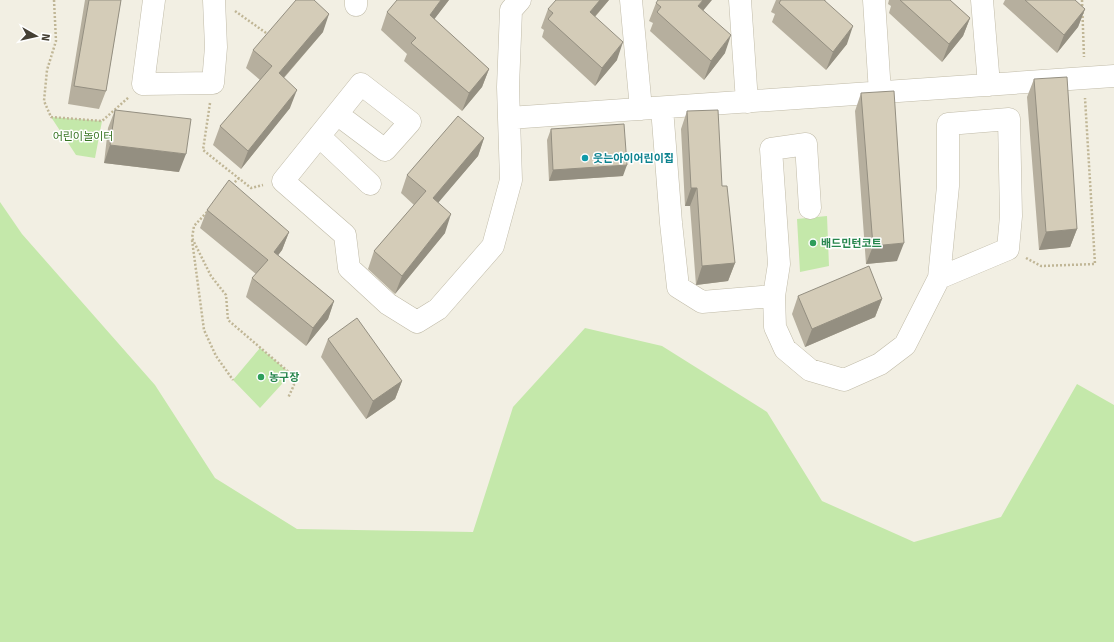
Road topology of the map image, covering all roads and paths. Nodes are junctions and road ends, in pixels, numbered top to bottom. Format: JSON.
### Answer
{"nodes":[{"id":1,"x":54,"y":0,"type":"edge"},
{"id":2,"x":154,"y":0,"type":"edge"},
{"id":3,"x":520,"y":0,"type":"edge"},
{"id":4,"x":631,"y":0,"type":"edge"},
{"id":5,"x":740,"y":0,"type":"edge"},
{"id":6,"x":874,"y":0,"type":"edge"},
{"id":7,"x":982,"y":0,"type":"edge"},
{"id":8,"x":1082,"y":0,"type":"edge"},
{"id":9,"x":223,"y":4,"type":"edge"},
{"id":10,"x":269,"y":35,"type":"edge"},
{"id":11,"x":1114,"y":76,"type":"edge"},
{"id":12,"x":1084,"y":79,"type":"junction"},
{"id":13,"x":213,"y":83,"type":"junction"},
{"id":14,"x":143,"y":84,"type":"junction"},
{"id":15,"x":989,"y":85,"type":"junction"},
{"id":16,"x":880,"y":93,"type":"junction"},
{"id":17,"x":747,"y":102,"type":"junction"},
{"id":18,"x":662,"y":108,"type":"junction"},
{"id":19,"x":641,"y":109,"type":"junction"},
{"id":20,"x":337,"y":114,"type":"dead end"},
{"id":21,"x":509,"y":118,"type":"junction"},
{"id":22,"x":319,"y":136,"type":"junction"},
{"id":23,"x":239,"y":178,"type":"junction"},
{"id":24,"x":283,"y":181,"type":"junction"},
{"id":25,"x":370,"y":184,"type":"dead end"},
{"id":26,"x":229,"y":189,"type":"edge"},
{"id":27,"x":810,"y":208,"type":"dead end"},
{"id":28,"x":209,"y":210,"type":"edge"},
{"id":29,"x":192,"y":238,"type":"junction"},
{"id":30,"x":1008,"y":249,"type":"junction"},
{"id":31,"x":939,"y":278,"type":"junction"},
{"id":32,"x":774,"y":296,"type":"junction"},
{"id":33,"x":232,"y":380,"type":"dead end"},
{"id":34,"x":288,"y":398,"type":"dead end"}],
"edges":[{"from":1,"to":14,"type":"path"},
{"from":2,"to":14,"type":"lane"},
{"from":3,"to":21,"type":"lane"},
{"from":4,"to":19,"type":"lane"},
{"from":5,"to":17,"type":"lane"},
{"from":6,"to":16,"type":"lane"},
{"from":7,"to":15,"type":"lane"},
{"from":8,"to":12,"type":"path"},
{"from":9,"to":10,"type":"path"},
{"from":9,"to":13,"type":"lane"},
{"from":11,"to":12,"type":"lane"},
{"from":12,"to":15,"type":"lane"},
{"from":12,"to":30,"type":"path"},
{"from":13,"to":14,"type":"lane"},
{"from":13,"to":23,"type":"path"},
{"from":15,"to":16,"type":"lane"},
{"from":16,"to":17,"type":"lane"},
{"from":17,"to":18,"type":"lane"},
{"from":18,"to":19,"type":"lane"},
{"from":18,"to":32,"type":"lane"},
{"from":19,"to":21,"type":"lane"},
{"from":20,"to":22,"type":"lane"},
{"from":21,"to":24,"type":"lane"},
{"from":22,"to":24,"type":"lane"},
{"from":22,"to":25,"type":"lane"},
{"from":23,"to":24,"type":"path"},
{"from":23,"to":26,"type":"path"},
{"from":27,"to":32,"type":"lane"},
{"from":28,"to":29,"type":"path"},
{"from":29,"to":33,"type":"path"},
{"from":29,"to":34,"type":"path"},
{"from":30,"to":31,"type":"lane"},
{"from":30,"to":31,"type":"lane"},
{"from":31,"to":32,"type":"lane"}]}
